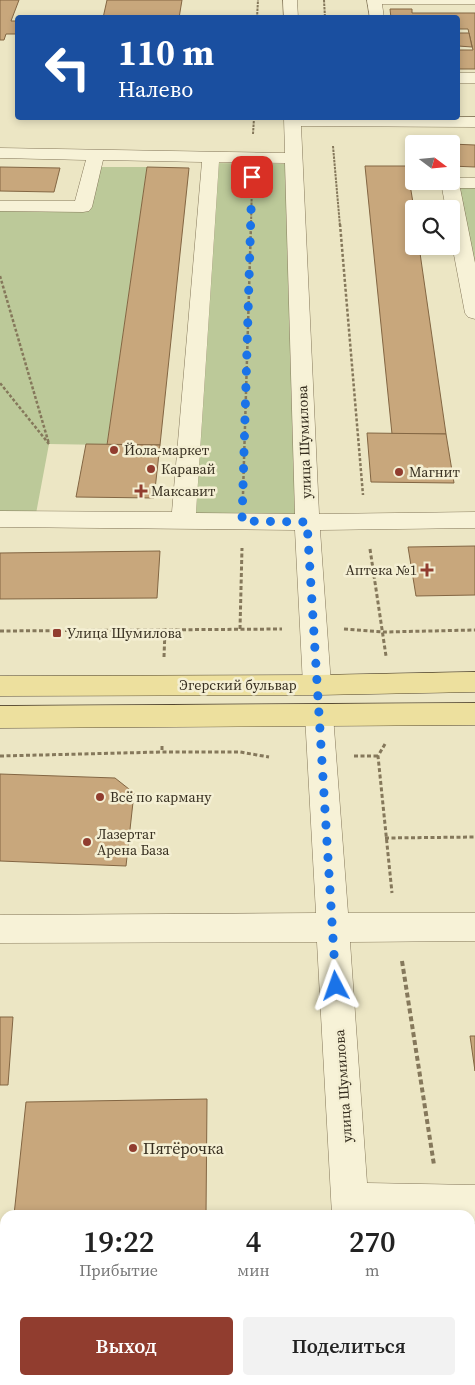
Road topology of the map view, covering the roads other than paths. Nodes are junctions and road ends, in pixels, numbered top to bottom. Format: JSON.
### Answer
{"nodes":[{"id":1,"x":290,"y":0,"type":"edge"},
{"id":2,"x":475,"y":0,"type":"edge"},
{"id":3,"x":290,"y":15,"type":"edge"},
{"id":4,"x":376,"y":15,"type":"edge"},
{"id":5,"x":460,"y":78,"type":"edge"},
{"id":6,"x":475,"y":78,"type":"edge"},
{"id":7,"x":292,"y":120,"type":"edge"},
{"id":8,"x":312,"y":120,"type":"edge"},
{"id":9,"x":475,"y":122,"type":"edge"},
{"id":10,"x":0,"y":153,"type":"edge"},
{"id":11,"x":96,"y":155,"type":"junction"},
{"id":12,"x":211,"y":157,"type":"junction"},
{"id":13,"x":292,"y":158,"type":"junction"},
{"id":14,"x":475,"y":183,"type":"edge"},
{"id":15,"x":0,"y":206,"type":"edge"},
{"id":16,"x":475,"y":313,"type":"edge"},
{"id":17,"x":0,"y":519,"type":"edge"},
{"id":18,"x":183,"y":520,"type":"junction"},
{"id":19,"x":475,"y":520,"type":"edge"},
{"id":20,"x":307,"y":522,"type":"junction"},
{"id":21,"x":475,"y":682,"type":"edge"},
{"id":22,"x":0,"y":686,"type":"edge"},
{"id":23,"x":318,"y":700,"type":"junction"},
{"id":24,"x":475,"y":714,"type":"edge"},
{"id":25,"x":0,"y":717,"type":"edge"},
{"id":26,"x":332,"y":927,"type":"junction"},
{"id":27,"x":475,"y":927,"type":"edge"},
{"id":28,"x":0,"y":929,"type":"edge"},
{"id":29,"x":458,"y":1203,"type":"edge"},
{"id":30,"x":350,"y":1208,"type":"edge"}],
"edges":[{"from":1,"to":3,"type":"street"},
{"from":2,"to":4,"type":"street"},
{"from":5,"to":6,"type":"street"},
{"from":7,"to":13,"type":"street","name":"улица Шумилова"},
{"from":8,"to":9,"type":"street"},
{"from":10,"to":11,"type":"street"},
{"from":11,"to":12,"type":"street"},
{"from":11,"to":15,"type":"street"},
{"from":12,"to":13,"type":"street"},
{"from":12,"to":18,"type":"street"},
{"from":13,"to":20,"type":"street","name":"улица Шумилова"},
{"from":14,"to":16,"type":"street"},
{"from":17,"to":18,"type":"street"},
{"from":18,"to":20,"type":"street"},
{"from":19,"to":20,"type":"street"},
{"from":20,"to":23,"type":"street","name":"улица Шумилова"},
{"from":21,"to":23,"type":"main road","name":"Эгерский бульвар"},
{"from":22,"to":23,"type":"main road","name":"Эгерский бульвар"},
{"from":23,"to":24,"type":"main road","name":"Эгерский бульвар"},
{"from":23,"to":25,"type":"main road","name":"Эгерский бульвар"},
{"from":23,"to":26,"type":"street","name":"улица Шумилова"},
{"from":26,"to":27,"type":"street"},
{"from":26,"to":28,"type":"street"},
{"from":26,"to":30,"type":"street","name":"улица Шумилова"},
{"from":29,"to":30,"type":"street"}]}
